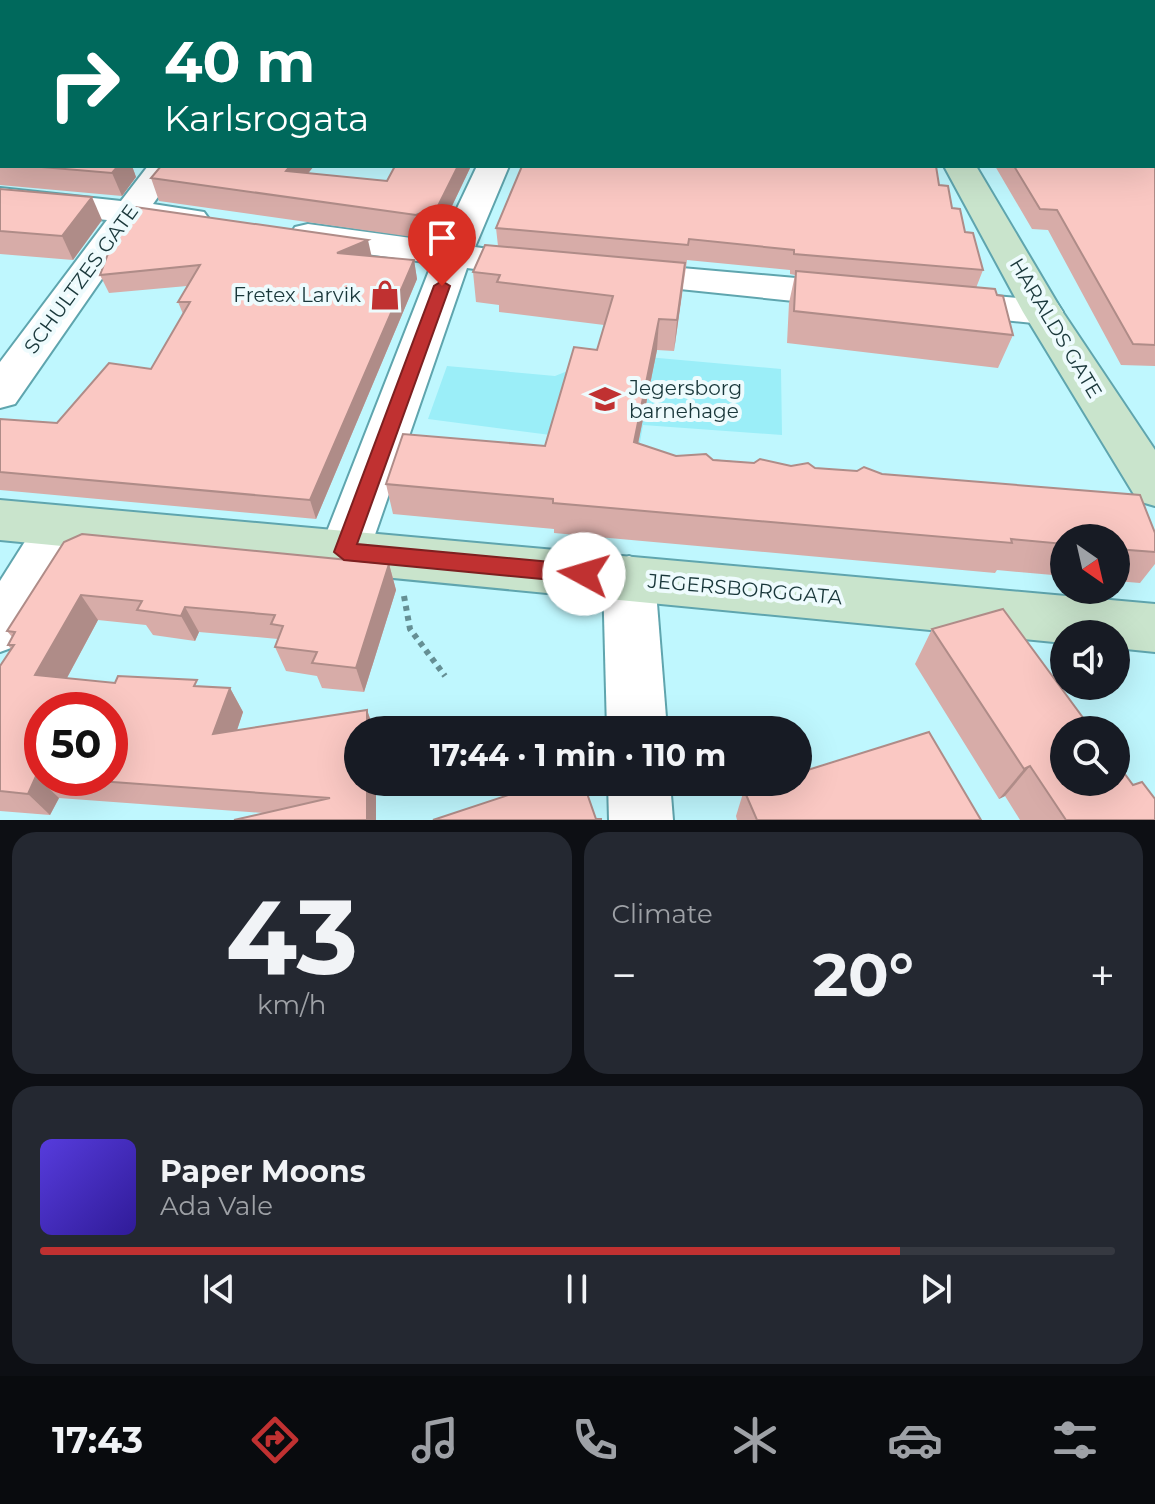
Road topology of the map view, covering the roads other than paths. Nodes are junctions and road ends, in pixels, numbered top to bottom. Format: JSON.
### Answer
{"nodes":[{"id":1,"x":162,"y":168,"type":"edge"},
{"id":2,"x":492,"y":168,"type":"edge"},
{"id":3,"x":961,"y":168,"type":"edge"},
{"id":4,"x":0,"y":198,"type":"edge"},
{"id":5,"x":130,"y":210,"type":"junction"},
{"id":6,"x":221,"y":223,"type":"edge"},
{"id":7,"x":281,"y":231,"type":"edge"},
{"id":8,"x":453,"y":256,"type":"junction"},
{"id":9,"x":1043,"y":312,"type":"junction"},
{"id":10,"x":0,"y":393,"type":"edge"},
{"id":11,"x":1155,"y":488,"type":"edge"},
{"id":12,"x":0,"y":520,"type":"edge"},
{"id":13,"x":61,"y":527,"type":"junction"},
{"id":14,"x":344,"y":552,"type":"junction"},
{"id":15,"x":629,"y":578,"type":"junction"},
{"id":16,"x":0,"y":628,"type":"edge"},
{"id":17,"x":1155,"y":628,"type":"edge"},
{"id":18,"x":636,"y":716,"type":"edge"},
{"id":19,"x":640,"y":796,"type":"edge"},
{"id":20,"x":641,"y":820,"type":"edge"}],
"edges":[{"from":1,"to":5,"type":"street","name":"SCHULTZES GATE"},
{"from":2,"to":8,"type":"street"},
{"from":3,"to":9,"type":"main road","name":"HARALDS GATE"},
{"from":4,"to":5,"type":"street"},
{"from":5,"to":6,"type":"street"},
{"from":5,"to":10,"type":"street","name":"SCHULTZES GATE"},
{"from":7,"to":8,"type":"street"},
{"from":8,"to":9,"type":"street"},
{"from":8,"to":14,"type":"street"},
{"from":9,"to":11,"type":"main road","name":"HARALDS GATE"},
{"from":12,"to":13,"type":"main road","name":"JEGERSBORGGATA"},
{"from":13,"to":14,"type":"main road","name":"JEGERSBORGGATA"},
{"from":13,"to":16,"type":"street"},
{"from":14,"to":15,"type":"main road","name":"JEGERSBORGGATA"},
{"from":15,"to":17,"type":"main road","name":"JEGERSBORGGATA"},
{"from":15,"to":18,"type":"street"},
{"from":19,"to":20,"type":"street"}]}
